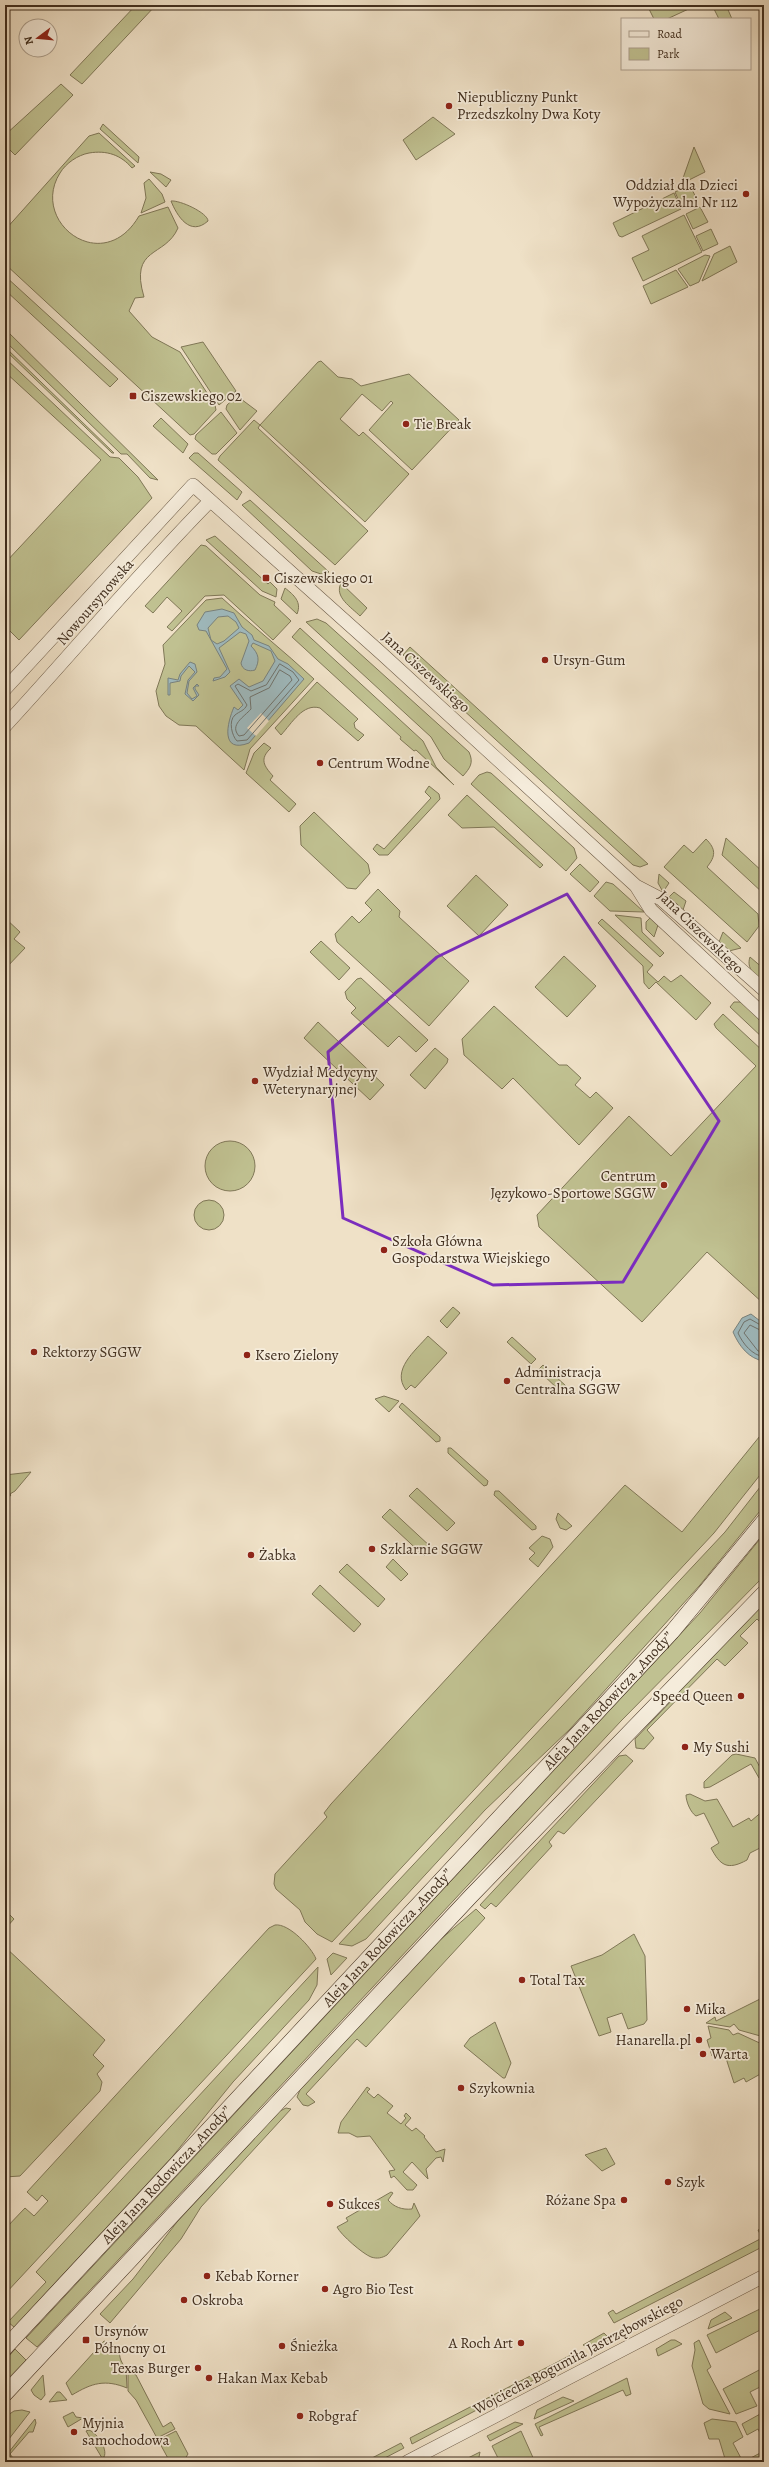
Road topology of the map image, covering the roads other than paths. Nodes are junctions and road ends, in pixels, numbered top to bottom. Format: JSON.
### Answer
{"nodes":[{"id":1,"x":193,"y":485,"type":"joint"},
{"id":2,"x":210,"y":501,"type":"junction"},
{"id":3,"x":5,"y":689,"type":"edge"},
{"id":4,"x":5,"y":726,"type":"edge"},
{"id":5,"x":636,"y":886,"type":"junction"},
{"id":6,"x":764,"y":990,"type":"edge"},
{"id":7,"x":764,"y":1015,"type":"edge"},
{"id":8,"x":764,"y":1521,"type":"edge"},
{"id":9,"x":764,"y":1593,"type":"edge"},
{"id":10,"x":764,"y":2276,"type":"edge"},
{"id":11,"x":5,"y":2348,"type":"edge"},
{"id":12,"x":5,"y":2394,"type":"edge"},
{"id":13,"x":407,"y":2462,"type":"edge"}],
"edges":[{"from":1,"to":2,"type":"street","name":"Jana Ciszewskiego"},
{"from":1,"to":3,"type":"street","name":"Nowoursynowska"},
{"from":2,"to":4,"type":"street","name":"Nowoursynowska"},
{"from":2,"to":5,"type":"street","name":"Jana Ciszewskiego"},
{"from":5,"to":6,"type":"street","name":"Jana Ciszewskiego"},
{"from":5,"to":7,"type":"street","name":"Jana Ciszewskiego"},
{"from":8,"to":11,"type":"main road","name":"Aleja Jana Rodowicza „Anody”"},
{"from":9,"to":12,"type":"main road","name":"Aleja Jana Rodowicza „Anody”"},
{"from":10,"to":13,"type":"street","name":"Wojciecha Bogumiła Jastrzębowskiego"}]}
